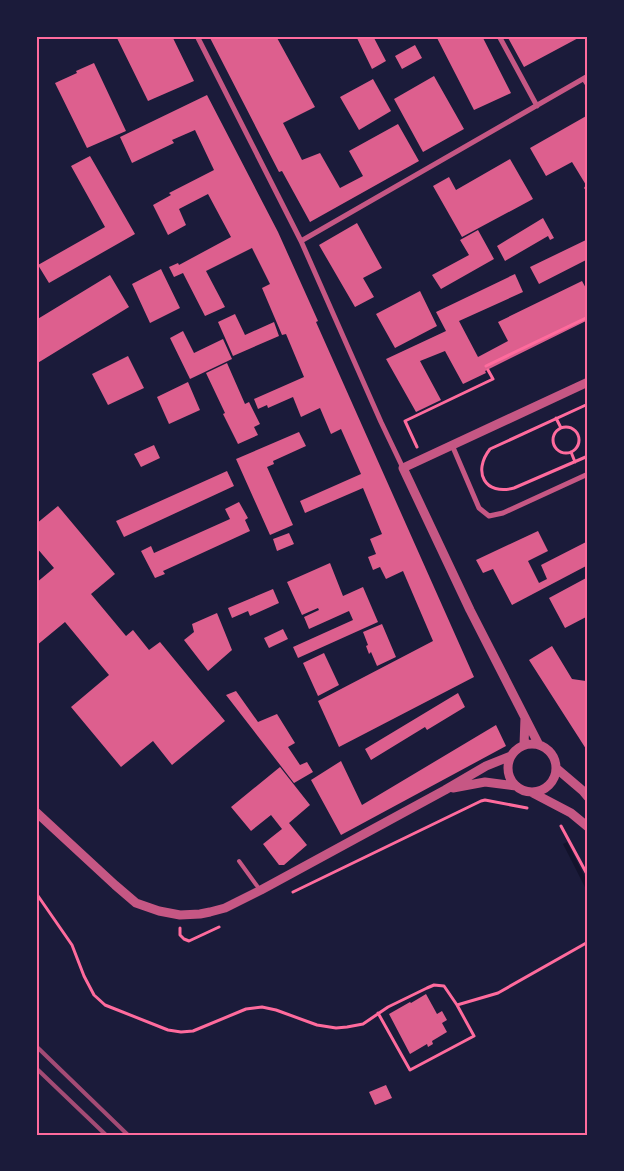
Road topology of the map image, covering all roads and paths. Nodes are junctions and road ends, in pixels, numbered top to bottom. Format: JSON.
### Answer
{"nodes":[{"id":1,"x":197,"y":36,"type":"edge"},
{"id":2,"x":499,"y":36,"type":"edge"},
{"id":3,"x":586,"y":77,"type":"edge"},
{"id":4,"x":588,"y":85,"type":"edge"},
{"id":5,"x":537,"y":106,"type":"junction"},
{"id":6,"x":301,"y":241,"type":"junction"},
{"id":7,"x":588,"y":317,"type":"edge"},
{"id":8,"x":588,"y":382,"type":"edge"},
{"id":9,"x":588,"y":404,"type":"edge"},
{"id":10,"x":556,"y":418,"type":"junction"},
{"id":11,"x":561,"y":428,"type":"junction"},
{"id":12,"x":452,"y":445,"type":"junction"},
{"id":13,"x":571,"y":452,"type":"junction"},
{"id":14,"x":588,"y":456,"type":"edge"},
{"id":15,"x":422,"y":458,"type":"junction"},
{"id":16,"x":575,"y":462,"type":"junction"},
{"id":17,"x":403,"y":468,"type":"junction"},
{"id":18,"x":588,"y":474,"type":"edge"},
{"id":19,"x":525,"y":716,"type":"junction"},
{"id":20,"x":524,"y":745,"type":"junction"},
{"id":21,"x":539,"y":745,"type":"junction"},
{"id":22,"x":511,"y":756,"type":"junction"},
{"id":23,"x":556,"y":768,"type":"junction"},
{"id":24,"x":516,"y":786,"type":"junction"},
{"id":25,"x":445,"y":790,"type":"junction"},
{"id":26,"x":531,"y":792,"type":"junction"},
{"id":27,"x":588,"y":797,"type":"edge"},
{"id":28,"x":481,"y":801,"type":"dead end"},
{"id":29,"x":533,"y":810,"type":"dead end"},
{"id":30,"x":36,"y":812,"type":"edge"},
{"id":31,"x":563,"y":827,"type":"dead end"},
{"id":32,"x":588,"y":827,"type":"edge"},
{"id":33,"x":240,"y":862,"type":"dead end"},
{"id":34,"x":588,"y":876,"type":"edge"},
{"id":35,"x":261,"y":890,"type":"junction"},
{"id":36,"x":36,"y":893,"type":"edge"},
{"id":37,"x":588,"y":942,"type":"edge"},
{"id":38,"x":457,"y":1005,"type":"junction"},
{"id":39,"x":378,"y":1013,"type":"junction"}],
"edges":[{"from":1,"to":6,"type":"street"},
{"from":2,"to":5,"type":"street"},
{"from":3,"to":4,"type":"street"},
{"from":3,"to":5,"type":"street"},
{"from":5,"to":6,"type":"street"},
{"from":6,"to":17,"type":"street"},
{"from":7,"to":15,"type":"path"},
{"from":8,"to":12,"type":"street"},
{"from":9,"to":10,"type":"path"},
{"from":10,"to":11,"type":"path"},
{"from":10,"to":16,"type":"path"},
{"from":11,"to":13,"type":"path"},
{"from":11,"to":13,"type":"path"},
{"from":12,"to":15,"type":"street"},
{"from":12,"to":18,"type":"street"},
{"from":13,"to":16,"type":"path"},
{"from":14,"to":16,"type":"path"},
{"from":15,"to":17,"type":"street"},
{"from":17,"to":19,"type":"street"},
{"from":19,"to":20,"type":"street"},
{"from":19,"to":21,"type":"street"},
{"from":20,"to":21,"type":"street"},
{"from":20,"to":22,"type":"street"},
{"from":21,"to":23,"type":"street"},
{"from":22,"to":24,"type":"street"},
{"from":22,"to":25,"type":"street"},
{"from":23,"to":26,"type":"street"},
{"from":23,"to":27,"type":"street"},
{"from":24,"to":25,"type":"street"},
{"from":24,"to":26,"type":"street"},
{"from":25,"to":35,"type":"street"},
{"from":26,"to":32,"type":"street"},
{"from":28,"to":29,"type":"path"},
{"from":30,"to":35,"type":"street"},
{"from":31,"to":34,"type":"path"},
{"from":33,"to":35,"type":"lane"},
{"from":36,"to":39,"type":"path"},
{"from":37,"to":38,"type":"path"},
{"from":38,"to":39,"type":"path"},
{"from":38,"to":39,"type":"path"}]}
